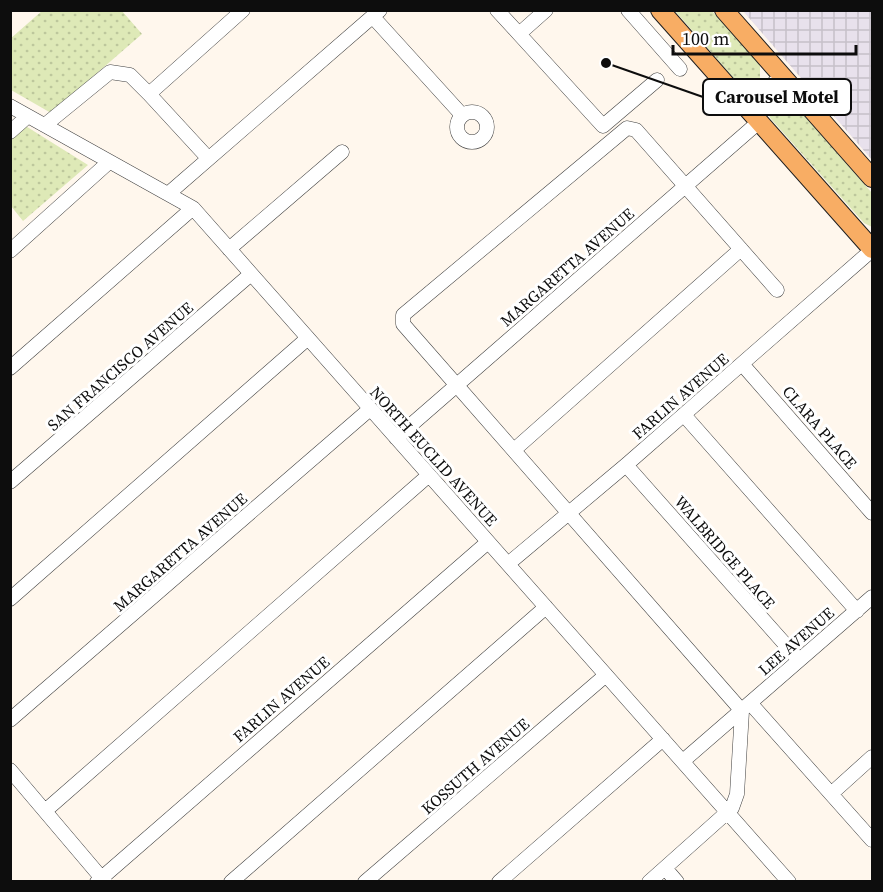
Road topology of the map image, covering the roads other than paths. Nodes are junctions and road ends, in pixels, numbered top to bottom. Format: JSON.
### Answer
{"nodes":[{"id":1,"x":243,"y":10,"type":"edge"},
{"id":2,"x":497,"y":10,"type":"edge"},
{"id":3,"x":546,"y":10,"type":"edge"},
{"id":4,"x":628,"y":10,"type":"edge"},
{"id":5,"x":660,"y":10,"type":"edge"},
{"id":6,"x":724,"y":10,"type":"edge"},
{"id":7,"x":377,"y":14,"type":"edge"},
{"id":8,"x":674,"y":26,"type":"junction"},
{"id":9,"x":519,"y":34,"type":"junction"},
{"id":10,"x":656,"y":42,"type":"junction"},
{"id":11,"x":680,"y":69,"type":"dead end"},
{"id":12,"x":782,"y":76,"type":"junction"},
{"id":13,"x":657,"y":80,"type":"dead end"},
{"id":14,"x":149,"y":94,"type":"junction"},
{"id":15,"x":10,"y":106,"type":"edge"},
{"id":16,"x":746,"y":107,"type":"junction"},
{"id":17,"x":462,"y":115,"type":"dead end"},
{"id":18,"x":28,"y":116,"type":"junction"},
{"id":19,"x":760,"y":121,"type":"junction"},
{"id":20,"x":45,"y":125,"type":"junction"},
{"id":21,"x":10,"y":132,"type":"edge"},
{"id":22,"x":342,"y":152,"type":"dead end"},
{"id":23,"x":208,"y":158,"type":"junction"},
{"id":24,"x":109,"y":162,"type":"junction"},
{"id":25,"x":873,"y":178,"type":"edge"},
{"id":26,"x":686,"y":185,"type":"junction"},
{"id":27,"x":168,"y":194,"type":"junction"},
{"id":28,"x":193,"y":208,"type":"junction"},
{"id":29,"x":228,"y":249,"type":"junction"},
{"id":30,"x":741,"y":249,"type":"junction"},
{"id":31,"x":873,"y":249,"type":"edge"},
{"id":32,"x":10,"y":251,"type":"edge"},
{"id":33,"x":251,"y":274,"type":"junction"},
{"id":34,"x":777,"y":290,"type":"dead end"},
{"id":35,"x":308,"y":339,"type":"junction"},
{"id":36,"x":742,"y":364,"type":"junction"},
{"id":37,"x":10,"y":368,"type":"edge"},
{"id":38,"x":456,"y":386,"type":"junction"},
{"id":39,"x":370,"y":409,"type":"junction"},
{"id":40,"x":684,"y":415,"type":"junction"},
{"id":41,"x":396,"y":438,"type":"junction"},
{"id":42,"x":514,"y":450,"type":"junction"},
{"id":43,"x":627,"y":465,"type":"junction"},
{"id":44,"x":429,"y":475,"type":"junction"},
{"id":45,"x":10,"y":482,"type":"edge"},
{"id":46,"x":873,"y":513,"type":"edge"},
{"id":47,"x":569,"y":514,"type":"junction"},
{"id":48,"x":488,"y":542,"type":"junction"},
{"id":49,"x":508,"y":564,"type":"junction"},
{"id":50,"x":873,"y":597,"type":"edge"},
{"id":51,"x":10,"y":599,"type":"edge"},
{"id":52,"x":546,"y":607,"type":"junction"},
{"id":53,"x":856,"y":611,"type":"junction"},
{"id":54,"x":799,"y":660,"type":"junction"},
{"id":55,"x":606,"y":675,"type":"junction"},
{"id":56,"x":747,"y":707,"type":"junction"},
{"id":57,"x":10,"y":720,"type":"edge"},
{"id":58,"x":663,"y":739,"type":"junction"},
{"id":59,"x":873,"y":757,"type":"edge"},
{"id":60,"x":682,"y":761,"type":"junction"},
{"id":61,"x":10,"y":770,"type":"edge"},
{"id":62,"x":831,"y":794,"type":"junction"},
{"id":63,"x":45,"y":811,"type":"junction"},
{"id":64,"x":729,"y":814,"type":"junction"},
{"id":65,"x":873,"y":840,"type":"edge"},
{"id":66,"x":665,"y":868,"type":"junction"},
{"id":67,"x":101,"y":880,"type":"edge"},
{"id":68,"x":231,"y":882,"type":"edge"},
{"id":69,"x":365,"y":882,"type":"edge"},
{"id":70,"x":499,"y":882,"type":"edge"},
{"id":71,"x":649,"y":882,"type":"edge"},
{"id":72,"x":677,"y":882,"type":"edge"},
{"id":73,"x":789,"y":882,"type":"edge"}],
"edges":[{"from":1,"to":14,"type":"street"},
{"from":2,"to":9,"type":"street"},
{"from":3,"to":9,"type":"street"},
{"from":4,"to":10,"type":"street"},
{"from":5,"to":8,"type":"main road"},
{"from":6,"to":12,"type":"main road"},
{"from":7,"to":17,"type":"street"},
{"from":7,"to":23,"type":"street"},
{"from":8,"to":10,"type":"street"},
{"from":8,"to":16,"type":"main road"},
{"from":9,"to":13,"type":"street"},
{"from":10,"to":11,"type":"street"},
{"from":12,"to":16,"type":"street"},
{"from":12,"to":25,"type":"main road"},
{"from":14,"to":20,"type":"street"},
{"from":14,"to":23,"type":"street"},
{"from":15,"to":18,"type":"street","name":"NORTH EUCLID AVENUE"},
{"from":16,"to":19,"type":"main road"},
{"from":18,"to":20,"type":"street","name":"NORTH EUCLID AVENUE"},
{"from":18,"to":21,"type":"street"},
{"from":19,"to":26,"type":"street","name":"MARGARETTA AVENUE"},
{"from":19,"to":31,"type":"main road"},
{"from":20,"to":24,"type":"street","name":"NORTH EUCLID AVENUE"},
{"from":22,"to":29,"type":"street"},
{"from":23,"to":27,"type":"street"},
{"from":24,"to":27,"type":"street","name":"NORTH EUCLID AVENUE"},
{"from":24,"to":32,"type":"street"},
{"from":26,"to":30,"type":"street"},
{"from":26,"to":38,"type":"street","name":"MARGARETTA AVENUE"},
{"from":26,"to":38,"type":"street"},
{"from":27,"to":28,"type":"street","name":"NORTH EUCLID AVENUE"},
{"from":28,"to":29,"type":"street","name":"NORTH EUCLID AVENUE"},
{"from":28,"to":37,"type":"street"},
{"from":29,"to":33,"type":"street","name":"NORTH EUCLID AVENUE"},
{"from":30,"to":34,"type":"street"},
{"from":30,"to":42,"type":"street"},
{"from":31,"to":36,"type":"street","name":"FARLIN AVENUE"},
{"from":33,"to":35,"type":"street","name":"NORTH EUCLID AVENUE"},
{"from":33,"to":45,"type":"street","name":"SAN FRANCISCO AVENUE"},
{"from":35,"to":39,"type":"street","name":"NORTH EUCLID AVENUE"},
{"from":35,"to":51,"type":"street"},
{"from":36,"to":40,"type":"street","name":"FARLIN AVENUE"},
{"from":36,"to":46,"type":"street","name":"CLARA PLACE"},
{"from":38,"to":41,"type":"street","name":"MARGARETTA AVENUE"},
{"from":38,"to":42,"type":"street"},
{"from":39,"to":41,"type":"street","name":"NORTH EUCLID AVENUE"},
{"from":39,"to":57,"type":"street","name":"MARGARETTA AVENUE"},
{"from":40,"to":43,"type":"street","name":"FARLIN AVENUE"},
{"from":40,"to":53,"type":"street"},
{"from":41,"to":44,"type":"street","name":"NORTH EUCLID AVENUE"},
{"from":42,"to":47,"type":"street"},
{"from":43,"to":47,"type":"street","name":"FARLIN AVENUE"},
{"from":43,"to":54,"type":"street","name":"WALBRIDGE PLACE"},
{"from":44,"to":48,"type":"street","name":"NORTH EUCLID AVENUE"},
{"from":44,"to":63,"type":"street"},
{"from":47,"to":49,"type":"street","name":"FARLIN AVENUE"},
{"from":47,"to":56,"type":"street"},
{"from":48,"to":49,"type":"street","name":"NORTH EUCLID AVENUE"},
{"from":48,"to":67,"type":"street","name":"FARLIN AVENUE"},
{"from":49,"to":52,"type":"street","name":"NORTH EUCLID AVENUE"},
{"from":50,"to":53,"type":"street","name":"LEE AVENUE"},
{"from":52,"to":55,"type":"street","name":"NORTH EUCLID AVENUE"},
{"from":52,"to":68,"type":"street"},
{"from":53,"to":54,"type":"street","name":"LEE AVENUE"},
{"from":54,"to":56,"type":"street","name":"LEE AVENUE"},
{"from":55,"to":58,"type":"street","name":"NORTH EUCLID AVENUE"},
{"from":55,"to":69,"type":"street","name":"KOSSUTH AVENUE"},
{"from":56,"to":60,"type":"street","name":"LEE AVENUE"},
{"from":56,"to":62,"type":"street"},
{"from":56,"to":64,"type":"street"},
{"from":58,"to":60,"type":"street","name":"NORTH EUCLID AVENUE"},
{"from":58,"to":70,"type":"street"},
{"from":59,"to":62,"type":"street"},
{"from":60,"to":64,"type":"street","name":"NORTH EUCLID AVENUE"},
{"from":61,"to":63,"type":"street"},
{"from":62,"to":65,"type":"street"},
{"from":63,"to":67,"type":"street"},
{"from":64,"to":66,"type":"street"},
{"from":64,"to":73,"type":"street","name":"NORTH EUCLID AVENUE"},
{"from":66,"to":71,"type":"street"},
{"from":66,"to":72,"type":"street"}]}
